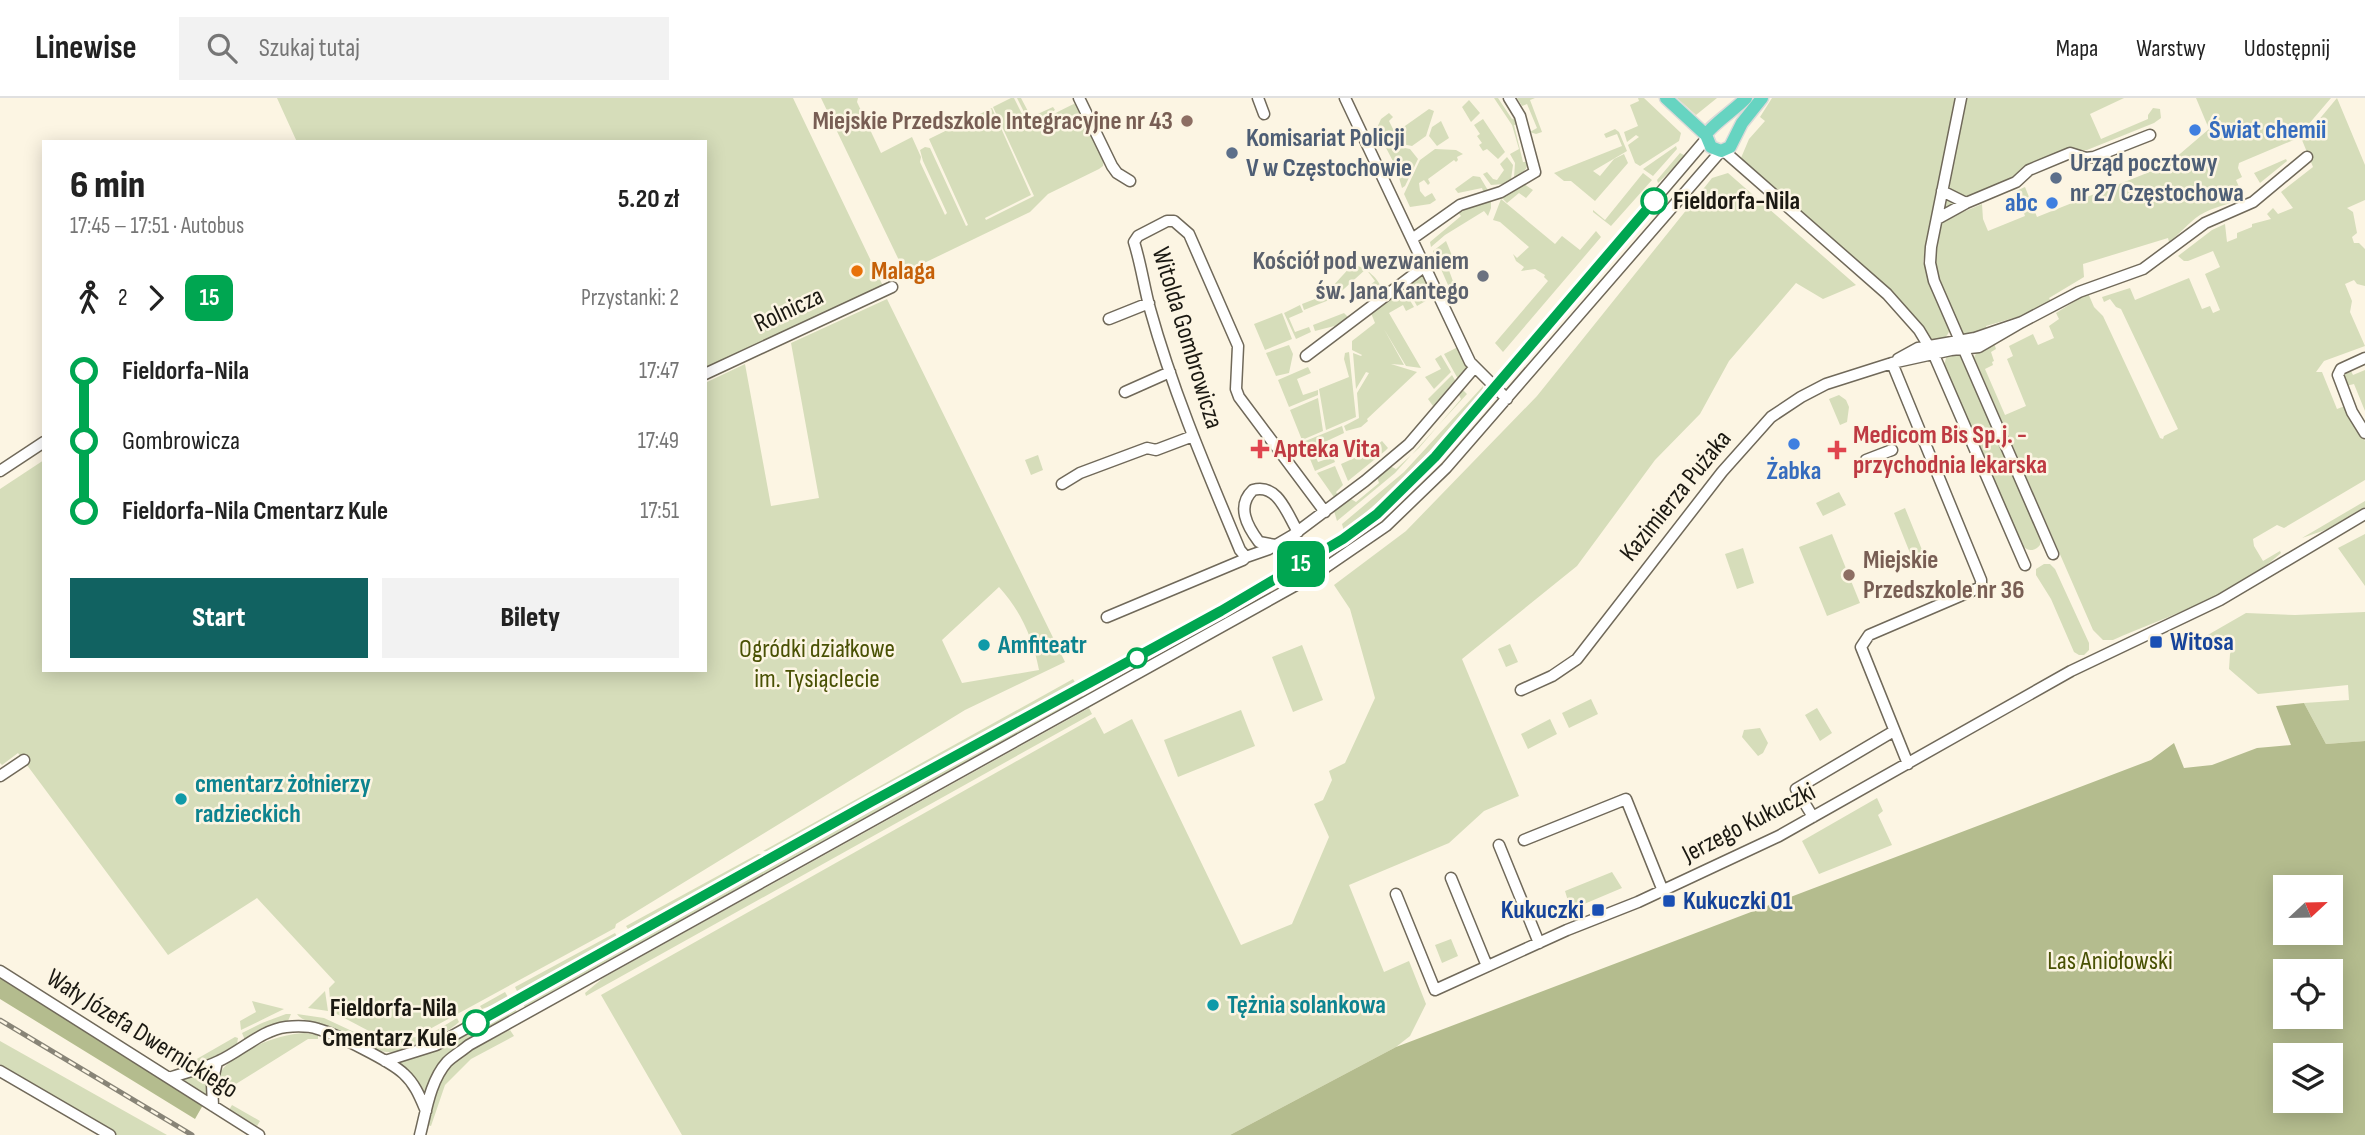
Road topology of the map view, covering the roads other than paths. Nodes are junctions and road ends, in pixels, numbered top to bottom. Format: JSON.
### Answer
{"nodes":[{"id":1,"x":1079,"y":98,"type":"edge"},
{"id":2,"x":1258,"y":98,"type":"edge"},
{"id":3,"x":1345,"y":98,"type":"edge"},
{"id":4,"x":1509,"y":98,"type":"edge"},
{"id":5,"x":1666,"y":98,"type":"edge"},
{"id":6,"x":1746,"y":98,"type":"edge"},
{"id":7,"x":1762,"y":98,"type":"edge"},
{"id":8,"x":1961,"y":98,"type":"edge"},
{"id":9,"x":1264,"y":114,"type":"dead end"},
{"id":10,"x":2150,"y":135,"type":"dead end"},
{"id":11,"x":1707,"y":136,"type":"junction"},
{"id":12,"x":1723,"y":151,"type":"junction"},
{"id":13,"x":2307,"y":157,"type":"dead end"},
{"id":14,"x":1130,"y":181,"type":"dead end"},
{"id":15,"x":1942,"y":191,"type":"junction"},
{"id":16,"x":1966,"y":203,"type":"junction"},
{"id":17,"x":1937,"y":219,"type":"junction"},
{"id":18,"x":1412,"y":239,"type":"junction"},
{"id":19,"x":1425,"y":266,"type":"junction"},
{"id":20,"x":892,"y":287,"type":"dead end"},
{"id":21,"x":1149,"y":303,"type":"junction"},
{"id":22,"x":1109,"y":319,"type":"dead end"},
{"id":23,"x":1962,"y":344,"type":"junction"},
{"id":24,"x":1931,"y":350,"type":"junction"},
{"id":25,"x":1306,"y":356,"type":"dead end"},
{"id":26,"x":2365,"y":358,"type":"edge"},
{"id":27,"x":1892,"y":363,"type":"junction"},
{"id":28,"x":1474,"y":368,"type":"junction"},
{"id":29,"x":1170,"y":372,"type":"junction"},
{"id":30,"x":707,"y":373,"type":"edge"},
{"id":31,"x":1495,"y":388,"type":"junction"},
{"id":32,"x":1125,"y":392,"type":"dead end"},
{"id":33,"x":1507,"y":399,"type":"junction"},
{"id":34,"x":2365,"y":433,"type":"edge"},
{"id":35,"x":1193,"y":436,"type":"junction"},
{"id":36,"x":42,"y":443,"type":"edge"},
{"id":37,"x":1892,"y":450,"type":"dead end"},
{"id":38,"x":1866,"y":460,"type":"dead end"},
{"id":39,"x":0,"y":471,"type":"edge"},
{"id":40,"x":1062,"y":484,"type":"dead end"},
{"id":41,"x":1325,"y":512,"type":"junction"},
{"id":42,"x":2365,"y":514,"type":"edge"},
{"id":43,"x":1296,"y":533,"type":"junction"},
{"id":44,"x":1275,"y":545,"type":"junction"},
{"id":45,"x":2053,"y":554,"type":"dead end"},
{"id":46,"x":1246,"y":557,"type":"junction"},
{"id":47,"x":1308,"y":560,"type":"junction"},
{"id":48,"x":2025,"y":565,"type":"dead end"},
{"id":49,"x":1107,"y":617,"type":"dead end"},
{"id":50,"x":1521,"y":690,"type":"dead end"},
{"id":51,"x":1894,"y":731,"type":"junction"},
{"id":52,"x":24,"y":760,"type":"dead end"},
{"id":53,"x":1908,"y":764,"type":"junction"},
{"id":54,"x":0,"y":776,"type":"edge"},
{"id":55,"x":1813,"y":817,"type":"junction"},
{"id":56,"x":1524,"y":840,"type":"dead end"},
{"id":57,"x":1499,"y":845,"type":"dead end"},
{"id":58,"x":1451,"y":878,"type":"dead end"},
{"id":59,"x":1663,"y":891,"type":"junction"},
{"id":60,"x":1396,"y":894,"type":"dead end"},
{"id":61,"x":1539,"y":943,"type":"junction"},
{"id":62,"x":1486,"y":967,"type":"junction"},
{"id":63,"x":0,"y":971,"type":"edge"},
{"id":64,"x":385,"y":1061,"type":"junction"},
{"id":65,"x":217,"y":1062,"type":"junction"},
{"id":66,"x":0,"y":1071,"type":"edge"},
{"id":67,"x":169,"y":1078,"type":"junction"},
{"id":68,"x":213,"y":1106,"type":"junction"},
{"id":69,"x":426,"y":1111,"type":"junction"},
{"id":70,"x":110,"y":1135,"type":"edge"},
{"id":71,"x":259,"y":1135,"type":"edge"},
{"id":72,"x":420,"y":1135,"type":"edge"}],
"edges":[{"from":1,"to":14,"type":"street"},
{"from":2,"to":9,"type":"street"},
{"from":3,"to":18,"type":"street"},
{"from":4,"to":18,"type":"street"},
{"from":5,"to":11,"type":"main road"},
{"from":6,"to":11,"type":"main road"},
{"from":7,"to":12,"type":"main road"},
{"from":8,"to":15,"type":"street"},
{"from":10,"to":16,"type":"street"},
{"from":11,"to":12,"type":"main road"},
{"from":11,"to":31,"type":"street"},
{"from":12,"to":24,"type":"street"},
{"from":12,"to":33,"type":"street"},
{"from":13,"to":23,"type":"street","name":"Kazimierza Pużaka"},
{"from":15,"to":16,"type":"street"},
{"from":15,"to":17,"type":"street"},
{"from":16,"to":17,"type":"street"},
{"from":17,"to":23,"type":"street"},
{"from":18,"to":19,"type":"street"},
{"from":19,"to":25,"type":"street"},
{"from":19,"to":28,"type":"street"},
{"from":20,"to":30,"type":"street","name":"Rolnicza"},
{"from":21,"to":22,"type":"street"},
{"from":21,"to":29,"type":"street","name":"Witolda Gombrowicza"},
{"from":21,"to":41,"type":"street","name":"Witolda Gombrowicza"},
{"from":23,"to":24,"type":"street","name":"Kazimierza Pużaka"},
{"from":23,"to":45,"type":"street"},
{"from":24,"to":27,"type":"street","name":"Kazimierza Pużaka"},
{"from":24,"to":48,"type":"street"},
{"from":26,"to":34,"type":"street"},
{"from":27,"to":50,"type":"street","name":"Kazimierza Pużaka"},
{"from":27,"to":51,"type":"street"},
{"from":28,"to":31,"type":"street"},
{"from":28,"to":41,"type":"street"},
{"from":29,"to":32,"type":"street"},
{"from":29,"to":35,"type":"street","name":"Witolda Gombrowicza"},
{"from":31,"to":33,"type":"street"},
{"from":31,"to":47,"type":"street"},
{"from":33,"to":69,"type":"street"},
{"from":35,"to":40,"type":"street"},
{"from":35,"to":46,"type":"street","name":"Witolda Gombrowicza"},
{"from":36,"to":39,"type":"street"},
{"from":37,"to":38,"type":"street"},
{"from":41,"to":43,"type":"street"},
{"from":42,"to":53,"type":"street","name":"Jerzego Kukuczki"},
{"from":43,"to":44,"type":"street"},
{"from":43,"to":44,"type":"street"},
{"from":43,"to":47,"type":"street"},
{"from":44,"to":46,"type":"street"},
{"from":46,"to":49,"type":"street"},
{"from":47,"to":64,"type":"street"},
{"from":51,"to":53,"type":"street"},
{"from":51,"to":55,"type":"street"},
{"from":52,"to":54,"type":"street"},
{"from":53,"to":55,"type":"street","name":"Jerzego Kukuczki"},
{"from":55,"to":59,"type":"street","name":"Jerzego Kukuczki"},
{"from":56,"to":59,"type":"street"},
{"from":57,"to":61,"type":"street"},
{"from":58,"to":62,"type":"street"},
{"from":59,"to":61,"type":"street","name":"Jerzego Kukuczki"},
{"from":60,"to":62,"type":"street","name":"Jerzego Kukuczki"},
{"from":61,"to":62,"type":"street","name":"Jerzego Kukuczki"},
{"from":63,"to":67,"type":"street","name":"Wały Józefa Dwernickiego"},
{"from":64,"to":65,"type":"street"},
{"from":64,"to":69,"type":"street"},
{"from":65,"to":67,"type":"street"},
{"from":65,"to":68,"type":"street"},
{"from":66,"to":70,"type":"street"},
{"from":67,"to":68,"type":"street","name":"Wały Józefa Dwernickiego"},
{"from":68,"to":71,"type":"street","name":"Wały Józefa Dwernickiego"},
{"from":69,"to":72,"type":"street"}]}
